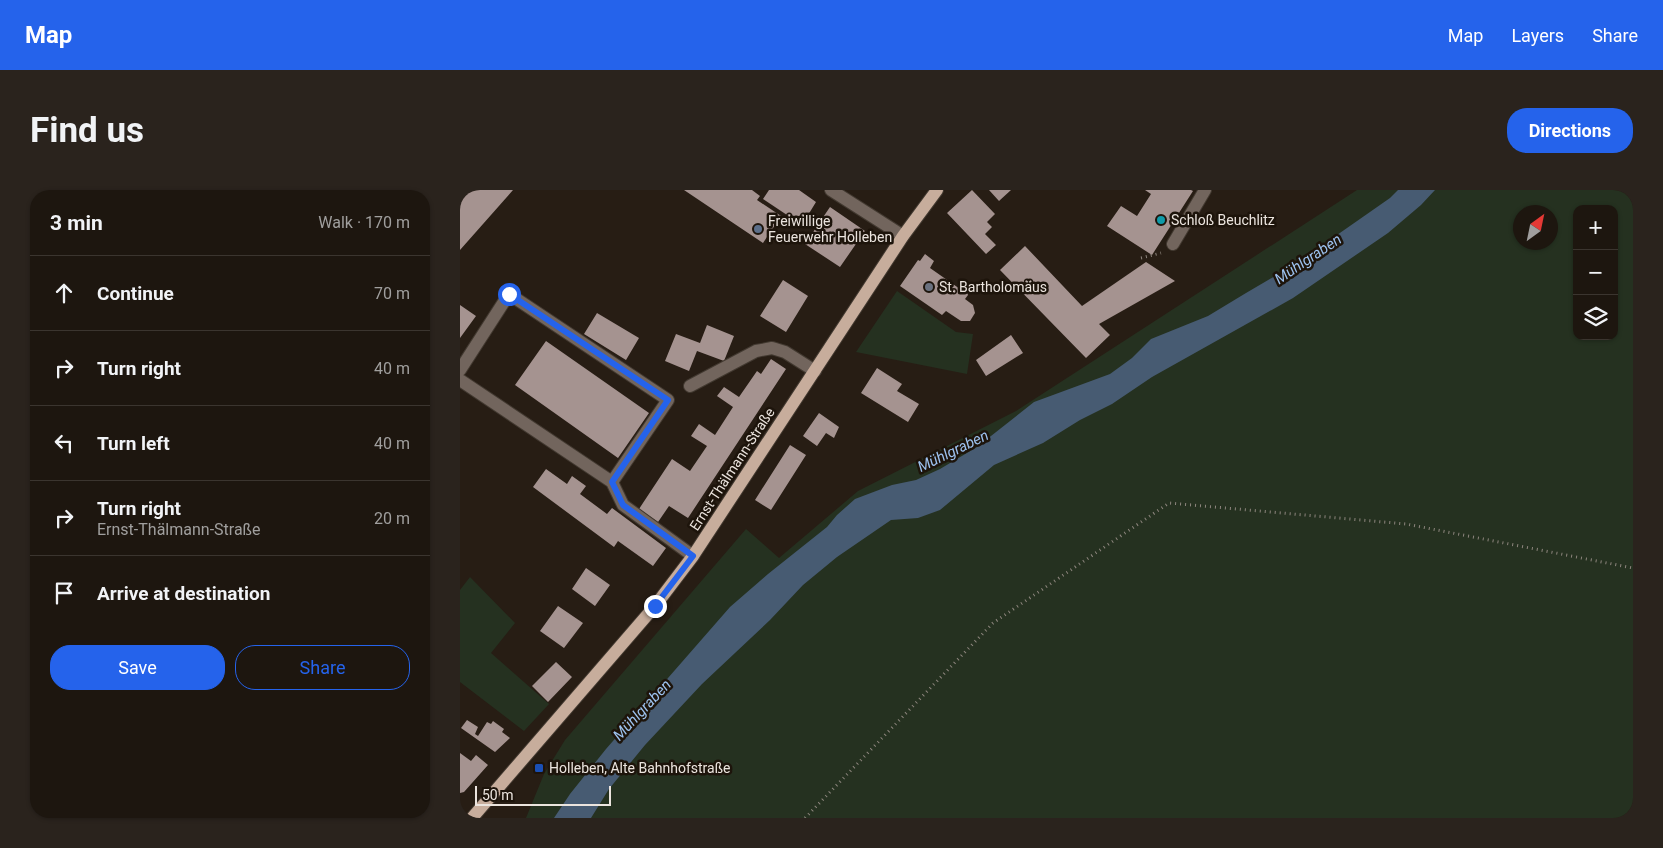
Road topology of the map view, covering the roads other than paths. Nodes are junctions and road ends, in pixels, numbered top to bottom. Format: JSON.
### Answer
{"nodes":[{"id":1,"x":831,"y":190,"type":"edge"},
{"id":2,"x":937,"y":190,"type":"edge"},
{"id":3,"x":1206,"y":190,"type":"edge"},
{"id":4,"x":903,"y":236,"type":"junction"},
{"id":5,"x":1173,"y":244,"type":"road end"},
{"id":6,"x":460,"y":370,"type":"edge"},
{"id":7,"x":814,"y":371,"type":"junction"},
{"id":8,"x":460,"y":380,"type":"edge"},
{"id":9,"x":690,"y":386,"type":"dead end"},
{"id":10,"x":612,"y":482,"type":"junction"},
{"id":11,"x":693,"y":556,"type":"junction"},
{"id":12,"x":472,"y":818,"type":"edge"}],
"edges":[{"from":1,"to":4,"type":"street"},
{"from":2,"to":4,"type":"main road","name":"Ernst-Thälmann-Straße"},
{"from":3,"to":5,"type":"street"},
{"from":4,"to":7,"type":"main road","name":"Ernst-Thälmann-Straße"},
{"from":6,"to":10,"type":"street"},
{"from":7,"to":9,"type":"street"},
{"from":7,"to":11,"type":"main road","name":"Ernst-Thälmann-Straße"},
{"from":8,"to":10,"type":"street"},
{"from":10,"to":11,"type":"street"},
{"from":11,"to":12,"type":"main road","name":"Ernst-Thälmann-Straße"}]}
